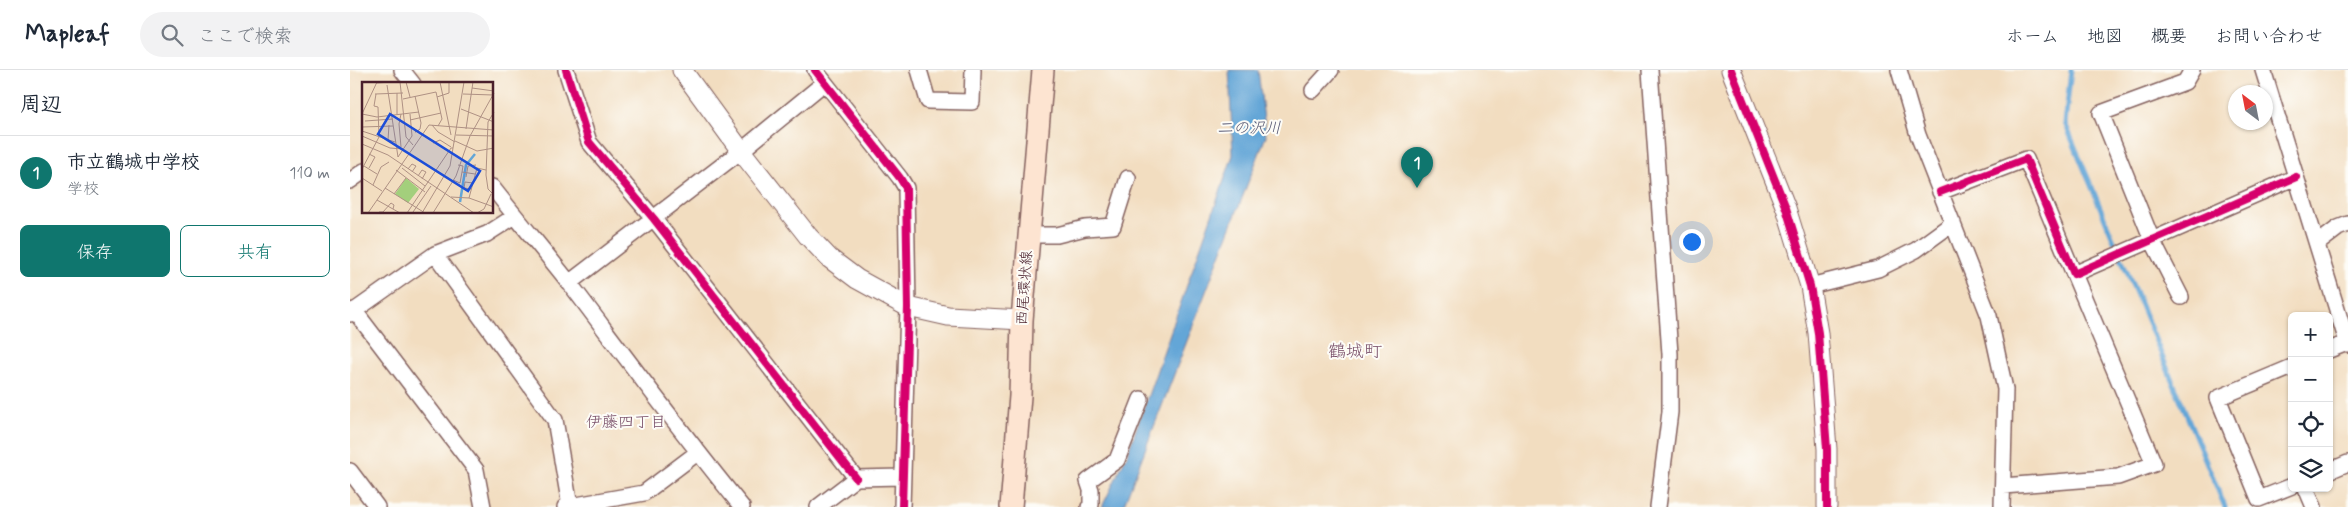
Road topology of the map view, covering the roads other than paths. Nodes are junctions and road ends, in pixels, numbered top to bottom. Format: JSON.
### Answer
{"nodes":[{"id":1,"x":402,"y":70,"type":"edge"},
{"id":2,"x":566,"y":70,"type":"edge"},
{"id":3,"x":682,"y":70,"type":"edge"},
{"id":4,"x":815,"y":70,"type":"edge"},
{"id":5,"x":919,"y":70,"type":"edge"},
{"id":6,"x":973,"y":70,"type":"edge"},
{"id":7,"x":1043,"y":70,"type":"edge"},
{"id":8,"x":1331,"y":70,"type":"edge"},
{"id":9,"x":1650,"y":70,"type":"edge"},
{"id":10,"x":1731,"y":70,"type":"edge"},
{"id":11,"x":1899,"y":70,"type":"edge"},
{"id":12,"x":2192,"y":70,"type":"edge"},
{"id":13,"x":2263,"y":70,"type":"edge"},
{"id":14,"x":411,"y":82,"type":"edge"},
{"id":15,"x":824,"y":83,"type":"junction"},
{"id":16,"x":1313,"y":90,"type":"dead end"},
{"id":17,"x":741,"y":151,"type":"junction"},
{"id":18,"x":362,"y":172,"type":"edge"},
{"id":19,"x":1128,"y":178,"type":"dead end"},
{"id":20,"x":2296,"y":178,"type":"junction"},
{"id":21,"x":350,"y":181,"type":"edge"},
{"id":22,"x":494,"y":190,"type":"edge"},
{"id":23,"x":1940,"y":192,"type":"junction"},
{"id":24,"x":515,"y":216,"type":"junction"},
{"id":25,"x":654,"y":218,"type":"junction"},
{"id":26,"x":1953,"y":223,"type":"junction"},
{"id":27,"x":2348,"y":224,"type":"edge"},
{"id":28,"x":1029,"y":235,"type":"junction"},
{"id":29,"x":2152,"y":240,"type":"junction"},
{"id":30,"x":2317,"y":244,"type":"junction"},
{"id":31,"x":435,"y":254,"type":"junction"},
{"id":32,"x":2074,"y":274,"type":"junction"},
{"id":33,"x":569,"y":283,"type":"junction"},
{"id":34,"x":1810,"y":286,"type":"junction"},
{"id":35,"x":2181,"y":297,"type":"dead end"},
{"id":36,"x":908,"y":307,"type":"junction"},
{"id":37,"x":352,"y":312,"type":"edge"},
{"id":38,"x":1022,"y":320,"type":"junction"},
{"id":39,"x":2348,"y":344,"type":"edge"},
{"id":40,"x":2333,"y":349,"type":"edge"},
{"id":41,"x":2288,"y":369,"type":"edge"},
{"id":42,"x":1141,"y":399,"type":"dead end"},
{"id":43,"x":697,"y":452,"type":"junction"},
{"id":44,"x":2348,"y":463,"type":"edge"},
{"id":45,"x":2333,"y":469,"type":"edge"},
{"id":46,"x":350,"y":471,"type":"edge"},
{"id":47,"x":902,"y":477,"type":"junction"},
{"id":48,"x":856,"y":478,"type":"junction"},
{"id":49,"x":2003,"y":486,"type":"junction"},
{"id":50,"x":2288,"y":488,"type":"edge"},
{"id":51,"x":2308,"y":492,"type":"edge"},
{"id":52,"x":377,"y":507,"type":"edge"},
{"id":53,"x":483,"y":507,"type":"edge"},
{"id":54,"x":568,"y":507,"type":"edge"},
{"id":55,"x":742,"y":507,"type":"edge"},
{"id":56,"x":818,"y":507,"type":"edge"},
{"id":57,"x":902,"y":507,"type":"edge"},
{"id":58,"x":1011,"y":507,"type":"edge"},
{"id":59,"x":1089,"y":507,"type":"edge"},
{"id":60,"x":1658,"y":507,"type":"edge"},
{"id":61,"x":1827,"y":507,"type":"edge"},
{"id":62,"x":2002,"y":507,"type":"edge"},
{"id":63,"x":2314,"y":507,"type":"edge"}],
"edges":[{"from":1,"to":14,"type":"street"},
{"from":2,"to":25,"type":"street"},
{"from":3,"to":17,"type":"street"},
{"from":4,"to":15,"type":"street"},
{"from":5,"to":6,"type":"street"},
{"from":7,"to":28,"type":"main road","name":"西尾環状線"},
{"from":8,"to":16,"type":"street"},
{"from":9,"to":60,"type":"street"},
{"from":10,"to":34,"type":"street"},
{"from":11,"to":23,"type":"street"},
{"from":12,"to":29,"type":"street"},
{"from":13,"to":20,"type":"street"},
{"from":15,"to":17,"type":"street"},
{"from":15,"to":36,"type":"street"},
{"from":17,"to":25,"type":"street"},
{"from":17,"to":36,"type":"street"},
{"from":18,"to":21,"type":"street"},
{"from":19,"to":28,"type":"street"},
{"from":20,"to":29,"type":"street"},
{"from":20,"to":30,"type":"street"},
{"from":22,"to":24,"type":"street"},
{"from":23,"to":26,"type":"street"},
{"from":23,"to":32,"type":"street"},
{"from":24,"to":31,"type":"street"},
{"from":24,"to":33,"type":"street"},
{"from":25,"to":33,"type":"street"},
{"from":25,"to":48,"type":"street"},
{"from":26,"to":34,"type":"street"},
{"from":26,"to":49,"type":"street"},
{"from":27,"to":30,"type":"street"},
{"from":28,"to":38,"type":"main road","name":"西尾環状線"},
{"from":29,"to":32,"type":"street"},
{"from":29,"to":35,"type":"street"},
{"from":30,"to":39,"type":"street"},
{"from":31,"to":37,"type":"street"},
{"from":31,"to":54,"type":"street"},
{"from":32,"to":49,"type":"street"},
{"from":33,"to":43,"type":"street"},
{"from":34,"to":61,"type":"street"},
{"from":36,"to":38,"type":"street"},
{"from":36,"to":47,"type":"street"},
{"from":37,"to":53,"type":"street"},
{"from":38,"to":58,"type":"main road","name":"西尾環状線"},
{"from":39,"to":40,"type":"street"},
{"from":41,"to":50,"type":"street"},
{"from":42,"to":59,"type":"street"},
{"from":43,"to":54,"type":"street"},
{"from":43,"to":55,"type":"street"},
{"from":44,"to":45,"type":"street"},
{"from":46,"to":52,"type":"street"},
{"from":47,"to":48,"type":"street"},
{"from":47,"to":57,"type":"street"},
{"from":48,"to":56,"type":"street"},
{"from":49,"to":62,"type":"street"},
{"from":51,"to":63,"type":"street"}]}
